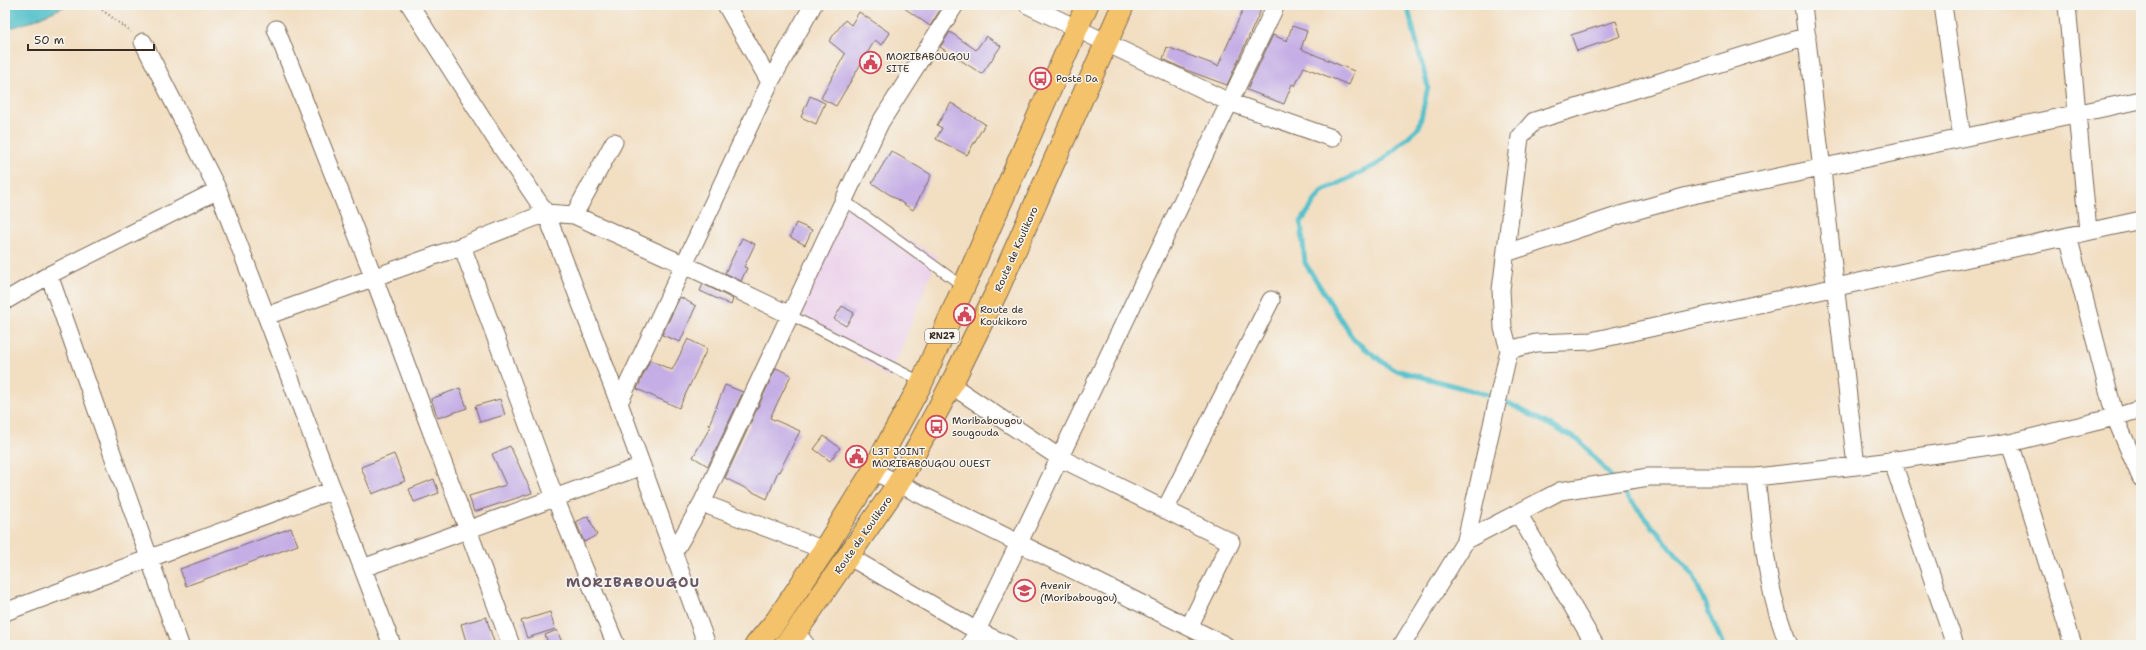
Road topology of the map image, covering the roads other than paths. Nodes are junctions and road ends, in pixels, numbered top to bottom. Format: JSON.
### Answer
{"nodes":[{"id":1,"x":410,"y":5,"type":"edge"},
{"id":2,"x":726,"y":5,"type":"edge"},
{"id":3,"x":813,"y":5,"type":"edge"},
{"id":4,"x":955,"y":5,"type":"edge"},
{"id":5,"x":1028,"y":5,"type":"edge"},
{"id":6,"x":1087,"y":5,"type":"edge"},
{"id":7,"x":1123,"y":5,"type":"edge"},
{"id":8,"x":1276,"y":5,"type":"edge"},
{"id":9,"x":1803,"y":5,"type":"edge"},
{"id":10,"x":1943,"y":5,"type":"edge"},
{"id":11,"x":2067,"y":5,"type":"edge"},
{"id":12,"x":276,"y":29,"type":"dead end"},
{"id":13,"x":1075,"y":29,"type":"junction"},
{"id":14,"x":1807,"y":36,"type":"junction"},
{"id":15,"x":143,"y":42,"type":"road end"},
{"id":16,"x":1107,"y":44,"type":"junction"},
{"id":17,"x":770,"y":82,"type":"junction"},
{"id":18,"x":2141,"y":100,"type":"edge"},
{"id":19,"x":1229,"y":102,"type":"junction"},
{"id":20,"x":2076,"y":114,"type":"junction"},
{"id":21,"x":1332,"y":138,"type":"dead end"},
{"id":22,"x":1962,"y":138,"type":"junction"},
{"id":23,"x":614,"y":142,"type":"dead end"},
{"id":24,"x":1822,"y":168,"type":"junction"},
{"id":25,"x":218,"y":190,"type":"junction"},
{"id":26,"x":844,"y":200,"type":"junction"},
{"id":27,"x":546,"y":213,"type":"junction"},
{"id":28,"x":574,"y":215,"type":"junction"},
{"id":29,"x":2141,"y":220,"type":"edge"},
{"id":30,"x":2088,"y":232,"type":"junction"},
{"id":31,"x":2068,"y":236,"type":"junction"},
{"id":32,"x":462,"y":246,"type":"junction"},
{"id":33,"x":1506,"y":253,"type":"junction"},
{"id":34,"x":685,"y":264,"type":"junction"},
{"id":35,"x":49,"y":275,"type":"junction"},
{"id":36,"x":374,"y":278,"type":"junction"},
{"id":37,"x":964,"y":287,"type":"junction"},
{"id":38,"x":1836,"y":287,"type":"junction"},
{"id":39,"x":1272,"y":300,"type":"dead end"},
{"id":40,"x":5,"y":301,"type":"edge"},
{"id":41,"x":790,"y":315,"type":"junction"},
{"id":42,"x":266,"y":316,"type":"junction"},
{"id":43,"x":1509,"y":350,"type":"junction"},
{"id":44,"x":922,"y":382,"type":"junction"},
{"id":45,"x":951,"y":385,"type":"junction"},
{"id":46,"x":619,"y":404,"type":"junction"},
{"id":47,"x":2141,"y":409,"type":"edge"},
{"id":48,"x":2115,"y":417,"type":"junction"},
{"id":49,"x":2010,"y":443,"type":"junction"},
{"id":50,"x":1060,"y":458,"type":"junction"},
{"id":51,"x":1892,"y":460,"type":"junction"},
{"id":52,"x":642,"y":466,"type":"junction"},
{"id":53,"x":1856,"y":466,"type":"junction"},
{"id":54,"x":873,"y":471,"type":"junction"},
{"id":55,"x":1756,"y":477,"type":"junction"},
{"id":56,"x":2141,"y":478,"type":"edge"},
{"id":57,"x":898,"y":484,"type":"junction"},
{"id":58,"x":333,"y":490,"type":"junction"},
{"id":59,"x":554,"y":498,"type":"junction"},
{"id":60,"x":702,"y":503,"type":"junction"},
{"id":61,"x":1165,"y":510,"type":"junction"},
{"id":62,"x":1518,"y":513,"type":"junction"},
{"id":63,"x":467,"y":530,"type":"junction"},
{"id":64,"x":1466,"y":540,"type":"junction"},
{"id":65,"x":1019,"y":544,"type":"junction"},
{"id":66,"x":824,"y":550,"type":"junction"},
{"id":67,"x":674,"y":552,"type":"junction"},
{"id":68,"x":848,"y":556,"type":"junction"},
{"id":69,"x":150,"y":559,"type":"junction"},
{"id":70,"x":363,"y":568,"type":"junction"},
{"id":71,"x":5,"y":612,"type":"edge"},
{"id":72,"x":1189,"y":627,"type":"junction"},
{"id":73,"x":974,"y":638,"type":"edge"},
{"id":74,"x":796,"y":641,"type":"edge"},
{"id":75,"x":180,"y":645,"type":"edge"},
{"id":76,"x":392,"y":645,"type":"edge"},
{"id":77,"x":511,"y":645,"type":"edge"},
{"id":78,"x":616,"y":645,"type":"edge"},
{"id":79,"x":707,"y":645,"type":"edge"},
{"id":80,"x":756,"y":645,"type":"edge"},
{"id":81,"x":1008,"y":645,"type":"edge"},
{"id":82,"x":1225,"y":645,"type":"edge"},
{"id":83,"x":1402,"y":645,"type":"edge"},
{"id":84,"x":1595,"y":645,"type":"edge"},
{"id":85,"x":1789,"y":645,"type":"edge"},
{"id":86,"x":1955,"y":645,"type":"edge"},
{"id":87,"x":2073,"y":645,"type":"edge"}],
"edges":[{"from":1,"to":27,"type":"street"},
{"from":2,"to":17,"type":"street"},
{"from":3,"to":17,"type":"street"},
{"from":4,"to":26,"type":"street"},
{"from":5,"to":13,"type":"street"},
{"from":6,"to":13,"type":"main road","number":"RN27"},
{"from":7,"to":16,"type":"main road","name":"Route de Koulikoro","number":"RN27"},
{"from":8,"to":19,"type":"street"},
{"from":9,"to":14,"type":"street"},
{"from":10,"to":22,"type":"street"},
{"from":11,"to":20,"type":"street"},
{"from":12,"to":36,"type":"street"},
{"from":13,"to":16,"type":"street"},
{"from":13,"to":37,"type":"main road","number":"RN27"},
{"from":14,"to":24,"type":"street"},
{"from":14,"to":33,"type":"street"},
{"from":15,"to":25,"type":"street"},
{"from":16,"to":19,"type":"street"},
{"from":16,"to":45,"type":"main road","name":"Route de Koulikoro","number":"RN27"},
{"from":17,"to":34,"type":"street"},
{"from":18,"to":20,"type":"street"},
{"from":19,"to":21,"type":"street"},
{"from":19,"to":50,"type":"street"},
{"from":20,"to":22,"type":"street"},
{"from":20,"to":30,"type":"street"},
{"from":22,"to":24,"type":"street"},
{"from":23,"to":28,"type":"street"},
{"from":24,"to":33,"type":"street"},
{"from":24,"to":38,"type":"street"},
{"from":25,"to":35,"type":"street"},
{"from":25,"to":42,"type":"street"},
{"from":26,"to":37,"type":"lane"},
{"from":26,"to":41,"type":"street"},
{"from":27,"to":28,"type":"street"},
{"from":27,"to":32,"type":"street"},
{"from":27,"to":46,"type":"street"},
{"from":28,"to":34,"type":"street"},
{"from":29,"to":30,"type":"street"},
{"from":30,"to":31,"type":"street"},
{"from":31,"to":38,"type":"street"},
{"from":31,"to":48,"type":"street"},
{"from":32,"to":36,"type":"street"},
{"from":32,"to":59,"type":"street"},
{"from":33,"to":43,"type":"street"},
{"from":34,"to":41,"type":"street"},
{"from":34,"to":46,"type":"street"},
{"from":35,"to":40,"type":"street"},
{"from":35,"to":69,"type":"street"},
{"from":36,"to":42,"type":"street"},
{"from":36,"to":63,"type":"street"},
{"from":37,"to":44,"type":"main road","number":"RN27"},
{"from":38,"to":43,"type":"street"},
{"from":38,"to":53,"type":"street"},
{"from":39,"to":61,"type":"street"},
{"from":41,"to":44,"type":"lane"},
{"from":41,"to":60,"type":"street"},
{"from":42,"to":58,"type":"street"},
{"from":43,"to":64,"type":"street"},
{"from":44,"to":54,"type":"main road","number":"RN27"},
{"from":45,"to":50,"type":"street"},
{"from":45,"to":57,"type":"main road","name":"Route de Koulikoro","number":"RN27"},
{"from":46,"to":52,"type":"street"},
{"from":47,"to":48,"type":"street"},
{"from":48,"to":49,"type":"street"},
{"from":48,"to":56,"type":"street"},
{"from":49,"to":51,"type":"street"},
{"from":49,"to":87,"type":"street"},
{"from":50,"to":61,"type":"street"},
{"from":50,"to":65,"type":"street"},
{"from":51,"to":53,"type":"street"},
{"from":51,"to":86,"type":"street"},
{"from":52,"to":59,"type":"street"},
{"from":52,"to":67,"type":"street"},
{"from":53,"to":55,"type":"street"},
{"from":54,"to":57,"type":"street"},
{"from":54,"to":66,"type":"main road","number":"RN27"},
{"from":55,"to":62,"type":"street"},
{"from":55,"to":85,"type":"street"},
{"from":57,"to":65,"type":"street"},
{"from":57,"to":68,"type":"main road","name":"Route de Koulikoro","number":"RN27"},
{"from":58,"to":69,"type":"street"},
{"from":58,"to":70,"type":"street"},
{"from":59,"to":63,"type":"street"},
{"from":59,"to":78,"type":"street"},
{"from":60,"to":66,"type":"street"},
{"from":60,"to":67,"type":"street"},
{"from":61,"to":72,"type":"street"},
{"from":62,"to":64,"type":"street"},
{"from":62,"to":84,"type":"street"},
{"from":63,"to":70,"type":"street"},
{"from":63,"to":77,"type":"street"},
{"from":64,"to":83,"type":"street"},
{"from":65,"to":72,"type":"street"},
{"from":65,"to":73,"type":"street"},
{"from":66,"to":80,"type":"main road","number":"RN27"},
{"from":67,"to":79,"type":"street"},
{"from":68,"to":73,"type":"street"},
{"from":68,"to":74,"type":"main road","name":"Route de Koulikoro","number":"RN27"},
{"from":69,"to":71,"type":"street"},
{"from":69,"to":75,"type":"street"},
{"from":70,"to":76,"type":"street"},
{"from":72,"to":82,"type":"street"},
{"from":73,"to":81,"type":"street"}]}
